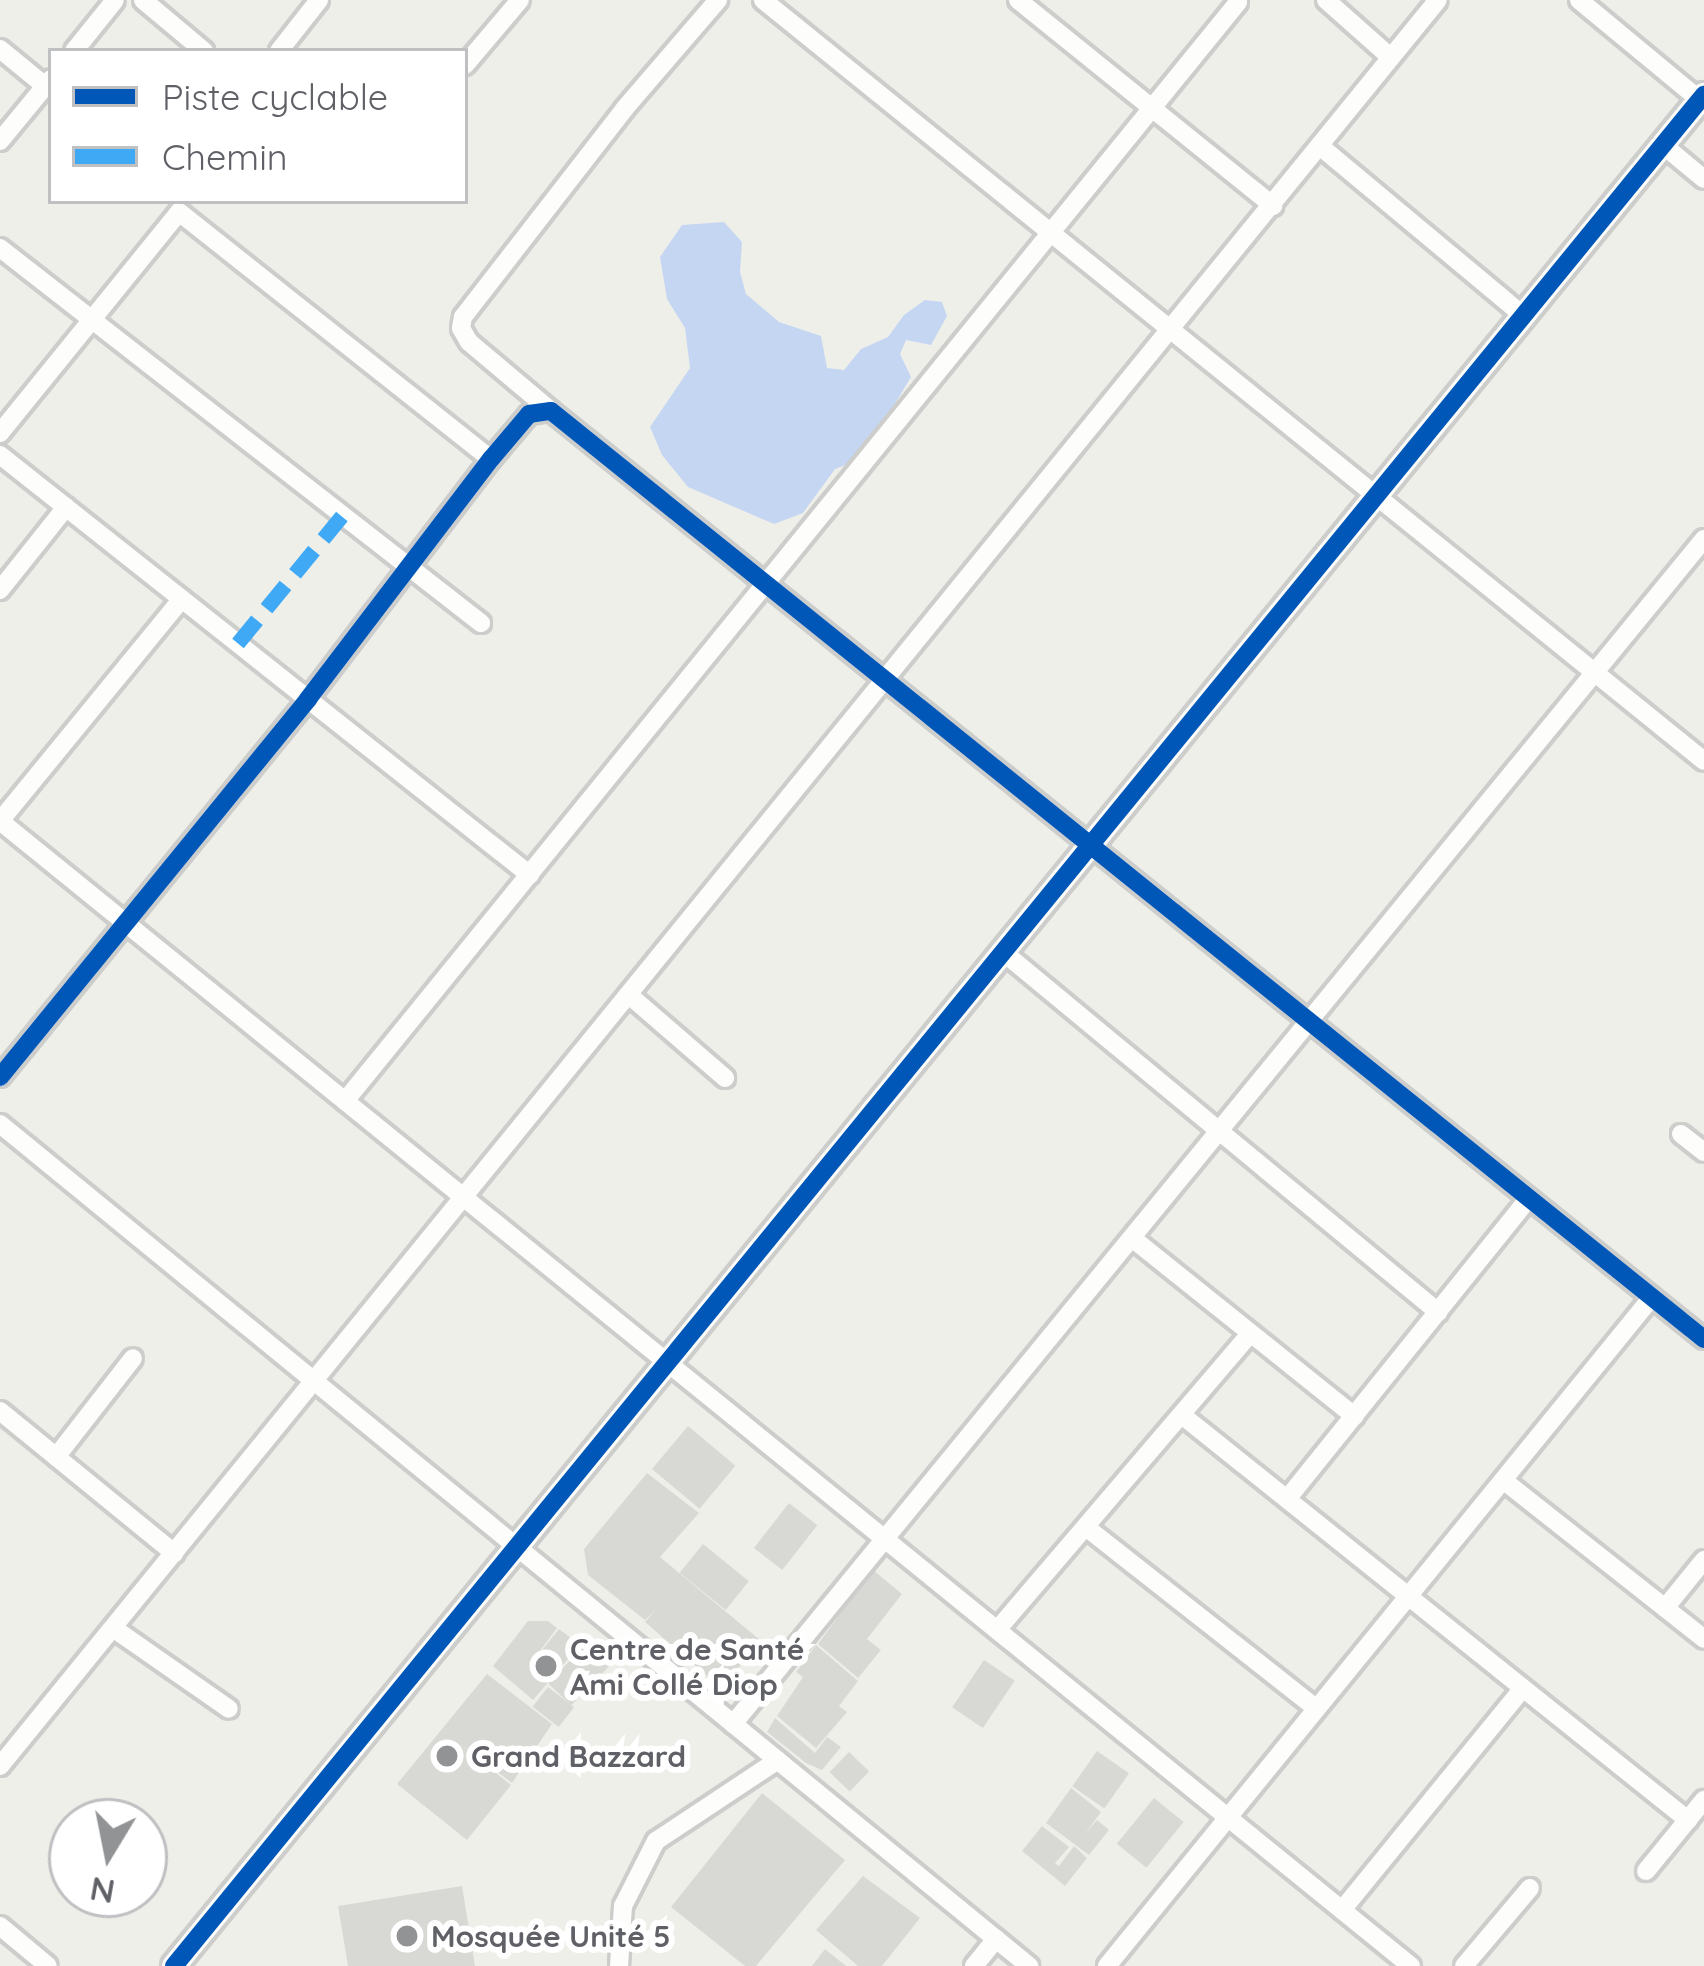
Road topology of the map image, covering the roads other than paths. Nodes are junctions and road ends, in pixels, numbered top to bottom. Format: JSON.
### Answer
{"nodes":[{"id":1,"x":115,"y":0,"type":"edge"},
{"id":2,"x":143,"y":0,"type":"edge"},
{"id":3,"x":319,"y":0,"type":"edge"},
{"id":4,"x":520,"y":0,"type":"edge"},
{"id":5,"x":718,"y":0,"type":"edge"},
{"id":6,"x":764,"y":0,"type":"edge"},
{"id":7,"x":1018,"y":0,"type":"edge"},
{"id":8,"x":1326,"y":0,"type":"edge"},
{"id":9,"x":1438,"y":0,"type":"edge"},
{"id":10,"x":1579,"y":0,"type":"edge"},
{"id":11,"x":1238,"y":1,"type":"edge"},
{"id":12,"x":76,"y":48,"type":"edge"},
{"id":13,"x":200,"y":48,"type":"edge"},
{"id":14,"x":281,"y":48,"type":"edge"},
{"id":15,"x":0,"y":49,"type":"edge"},
{"id":16,"x":1389,"y":56,"type":"junction"},
{"id":17,"x":468,"y":61,"type":"edge"},
{"id":18,"x":48,"y":82,"type":"edge"},
{"id":19,"x":1702,"y":97,"type":"edge"},
{"id":20,"x":1152,"y":109,"type":"junction"},
{"id":21,"x":0,"y":141,"type":"edge"},
{"id":22,"x":1663,"y":145,"type":"junction"},
{"id":23,"x":1321,"y":148,"type":"junction"},
{"id":24,"x":1704,"y":178,"type":"edge"},
{"id":25,"x":1273,"y":206,"type":"junction"},
{"id":26,"x":1051,"y":232,"type":"junction"},
{"id":27,"x":0,"y":248,"type":"edge"},
{"id":28,"x":1524,"y":316,"type":"junction"},
{"id":29,"x":92,"y":320,"type":"junction"},
{"id":30,"x":1172,"y":330,"type":"junction"},
{"id":31,"x":551,"y":411,"type":"junction"},
{"id":32,"x":0,"y":433,"type":"edge"},
{"id":33,"x":0,"y":455,"type":"edge"},
{"id":34,"x":491,"y":459,"type":"junction"},
{"id":35,"x":1376,"y":496,"type":"junction"},
{"id":36,"x":66,"y":507,"type":"junction"},
{"id":37,"x":1704,"y":539,"type":"edge"},
{"id":38,"x":406,"y":567,"type":"junction"},
{"id":39,"x":765,"y":584,"type":"junction"},
{"id":40,"x":0,"y":590,"type":"edge"},
{"id":41,"x":182,"y":599,"type":"junction"},
{"id":42,"x":481,"y":623,"type":"dead end"},
{"id":43,"x":1594,"y":673,"type":"junction"},
{"id":44,"x":885,"y":681,"type":"junction"},
{"id":45,"x":308,"y":699,"type":"junction"},
{"id":46,"x":1704,"y":761,"type":"edge"},
{"id":47,"x":0,"y":821,"type":"edge"},
{"id":48,"x":1090,"y":845,"type":"junction"},
{"id":49,"x":530,"y":874,"type":"junction"},
{"id":50,"x":125,"y":922,"type":"junction"},
{"id":51,"x":1003,"y":952,"type":"junction"},
{"id":52,"x":629,"y":995,"type":"junction"},
{"id":53,"x":1309,"y":1022,"type":"junction"},
{"id":54,"x":0,"y":1077,"type":"edge"},
{"id":55,"x":725,"y":1078,"type":"dead end"},
{"id":56,"x":345,"y":1101,"type":"junction"},
{"id":57,"x":0,"y":1124,"type":"edge"},
{"id":58,"x":1219,"y":1131,"type":"junction"},
{"id":59,"x":1681,"y":1134,"type":"dead end"},
{"id":60,"x":1704,"y":1152,"type":"edge"},
{"id":61,"x":464,"y":1197,"type":"junction"},
{"id":62,"x":1529,"y":1198,"type":"junction"},
{"id":63,"x":1132,"y":1238,"type":"junction"},
{"id":64,"x":1652,"y":1298,"type":"junction"},
{"id":65,"x":1438,"y":1312,"type":"junction"},
{"id":66,"x":1250,"y":1334,"type":"junction"},
{"id":67,"x":1704,"y":1339,"type":"edge"},
{"id":68,"x":133,"y":1358,"type":"dead end"},
{"id":69,"x":668,"y":1362,"type":"junction"},
{"id":70,"x":314,"y":1381,"type":"junction"},
{"id":71,"x":0,"y":1411,"type":"edge"},
{"id":72,"x":1183,"y":1416,"type":"junction"},
{"id":73,"x":1354,"y":1416,"type":"junction"},
{"id":74,"x":56,"y":1456,"type":"junction"},
{"id":75,"x":1504,"y":1480,"type":"junction"},
{"id":76,"x":1287,"y":1499,"type":"junction"},
{"id":77,"x":1087,"y":1528,"type":"junction"},
{"id":78,"x":885,"y":1539,"type":"junction"},
{"id":79,"x":517,"y":1547,"type":"junction"},
{"id":80,"x":174,"y":1552,"type":"junction"},
{"id":81,"x":1704,"y":1560,"type":"edge"},
{"id":82,"x":1408,"y":1596,"type":"junction"},
{"id":83,"x":1665,"y":1608,"type":"junction"},
{"id":84,"x":113,"y":1628,"type":"junction"},
{"id":85,"x":998,"y":1630,"type":"junction"},
{"id":86,"x":1704,"y":1639,"type":"edge"},
{"id":87,"x":1523,"y":1688,"type":"junction"},
{"id":88,"x":1316,"y":1708,"type":"junction"},
{"id":89,"x":229,"y":1709,"type":"dead end"},
{"id":90,"x":733,"y":1724,"type":"junction"},
{"id":91,"x":778,"y":1760,"type":"junction"},
{"id":92,"x":0,"y":1766,"type":"edge"},
{"id":93,"x":1704,"y":1800,"type":"edge"},
{"id":94,"x":1228,"y":1817,"type":"junction"},
{"id":95,"x":1688,"y":1820,"type":"junction"},
{"id":96,"x":1646,"y":1871,"type":"dead end"},
{"id":97,"x":1530,"y":1888,"type":"dead end"},
{"id":98,"x":1342,"y":1910,"type":"junction"},
{"id":99,"x":0,"y":1927,"type":"edge"},
{"id":100,"x":996,"y":1939,"type":"junction"},
{"id":101,"x":48,"y":1966,"type":"edge"},
{"id":102,"x":174,"y":1966,"type":"edge"},
{"id":103,"x":619,"y":1966,"type":"edge"},
{"id":104,"x":974,"y":1966,"type":"edge"},
{"id":105,"x":1029,"y":1966,"type":"edge"},
{"id":106,"x":1107,"y":1966,"type":"edge"},
{"id":107,"x":1411,"y":1966,"type":"edge"},
{"id":108,"x":1464,"y":1966,"type":"edge"}],
"edges":[{"from":1,"to":12,"type":"street"},
{"from":2,"to":13,"type":"street"},
{"from":3,"to":14,"type":"street"},
{"from":4,"to":17,"type":"street"},
{"from":5,"to":31,"type":"street"},
{"from":6,"to":26,"type":"street"},
{"from":7,"to":20,"type":"street"},
{"from":8,"to":16,"type":"street"},
{"from":9,"to":16,"type":"street"},
{"from":10,"to":19,"type":"street"},
{"from":11,"to":20,"type":"street"},
{"from":15,"to":18,"type":"street"},
{"from":16,"to":23,"type":"street"},
{"from":18,"to":21,"type":"street"},
{"from":19,"to":22,"type":"street"},
{"from":20,"to":25,"type":"street"},
{"from":20,"to":26,"type":"street"},
{"from":22,"to":24,"type":"street"},
{"from":22,"to":28,"type":"street"},
{"from":23,"to":25,"type":"street"},
{"from":23,"to":28,"type":"street"},
{"from":25,"to":30,"type":"street"},
{"from":26,"to":30,"type":"street"},
{"from":26,"to":39,"type":"street"},
{"from":27,"to":29,"type":"street"},
{"from":28,"to":35,"type":"street"},
{"from":29,"to":32,"type":"street"},
{"from":29,"to":34,"type":"street"},
{"from":29,"to":38,"type":"street"},
{"from":30,"to":35,"type":"street"},
{"from":30,"to":44,"type":"street"},
{"from":31,"to":34,"type":"street"},
{"from":31,"to":39,"type":"street"},
{"from":33,"to":36,"type":"street"},
{"from":34,"to":38,"type":"street"},
{"from":35,"to":43,"type":"street"},
{"from":35,"to":48,"type":"street"},
{"from":36,"to":40,"type":"street"},
{"from":36,"to":41,"type":"street"},
{"from":37,"to":43,"type":"street"},
{"from":38,"to":42,"type":"street"},
{"from":38,"to":45,"type":"street"},
{"from":39,"to":44,"type":"street"},
{"from":39,"to":49,"type":"street"},
{"from":41,"to":45,"type":"street"},
{"from":41,"to":47,"type":"street"},
{"from":43,"to":46,"type":"street"},
{"from":43,"to":53,"type":"street"},
{"from":44,"to":48,"type":"street"},
{"from":44,"to":52,"type":"street"},
{"from":45,"to":49,"type":"street"},
{"from":45,"to":50,"type":"street"},
{"from":47,"to":50,"type":"street"},
{"from":48,"to":51,"type":"street"},
{"from":48,"to":53,"type":"street"},
{"from":49,"to":56,"type":"street"},
{"from":50,"to":54,"type":"street"},
{"from":50,"to":56,"type":"street"},
{"from":51,"to":58,"type":"street"},
{"from":51,"to":69,"type":"street"},
{"from":52,"to":55,"type":"street"},
{"from":52,"to":61,"type":"street"},
{"from":53,"to":58,"type":"street"},
{"from":53,"to":62,"type":"street"},
{"from":56,"to":61,"type":"street"},
{"from":57,"to":70,"type":"street"},
{"from":58,"to":63,"type":"street"},
{"from":58,"to":65,"type":"street"},
{"from":59,"to":60,"type":"street"},
{"from":61,"to":69,"type":"street"},
{"from":61,"to":70,"type":"street"},
{"from":62,"to":64,"type":"street"},
{"from":62,"to":65,"type":"street"},
{"from":63,"to":66,"type":"street"},
{"from":63,"to":78,"type":"street"},
{"from":64,"to":67,"type":"street"},
{"from":64,"to":75,"type":"street"},
{"from":65,"to":73,"type":"street"},
{"from":66,"to":72,"type":"street"},
{"from":66,"to":73,"type":"street"},
{"from":68,"to":74,"type":"street"},
{"from":69,"to":78,"type":"street"},
{"from":69,"to":79,"type":"street"},
{"from":70,"to":79,"type":"street"},
{"from":70,"to":80,"type":"street"},
{"from":71,"to":74,"type":"street"},
{"from":72,"to":76,"type":"street"},
{"from":72,"to":77,"type":"street"},
{"from":73,"to":76,"type":"street"},
{"from":74,"to":80,"type":"street"},
{"from":75,"to":82,"type":"street"},
{"from":75,"to":83,"type":"street"},
{"from":76,"to":82,"type":"street"},
{"from":77,"to":85,"type":"street"},
{"from":77,"to":88,"type":"street"},
{"from":78,"to":85,"type":"street"},
{"from":78,"to":90,"type":"street"},
{"from":79,"to":90,"type":"street"},
{"from":79,"to":102,"type":"street"},
{"from":80,"to":84,"type":"street"},
{"from":81,"to":83,"type":"street"},
{"from":82,"to":87,"type":"street"},
{"from":82,"to":88,"type":"street"},
{"from":83,"to":86,"type":"street"},
{"from":84,"to":89,"type":"street"},
{"from":84,"to":92,"type":"street"},
{"from":85,"to":94,"type":"street"},
{"from":87,"to":95,"type":"street"},
{"from":87,"to":98,"type":"street"},
{"from":88,"to":94,"type":"street"},
{"from":90,"to":91,"type":"street"},
{"from":91,"to":100,"type":"street"},
{"from":91,"to":103,"type":"street"},
{"from":93,"to":95,"type":"street"},
{"from":94,"to":98,"type":"street"},
{"from":94,"to":106,"type":"street"},
{"from":95,"to":96,"type":"street"},
{"from":97,"to":108,"type":"street"},
{"from":98,"to":107,"type":"street"},
{"from":99,"to":101,"type":"street"},
{"from":100,"to":104,"type":"street"},
{"from":100,"to":105,"type":"street"}]}
